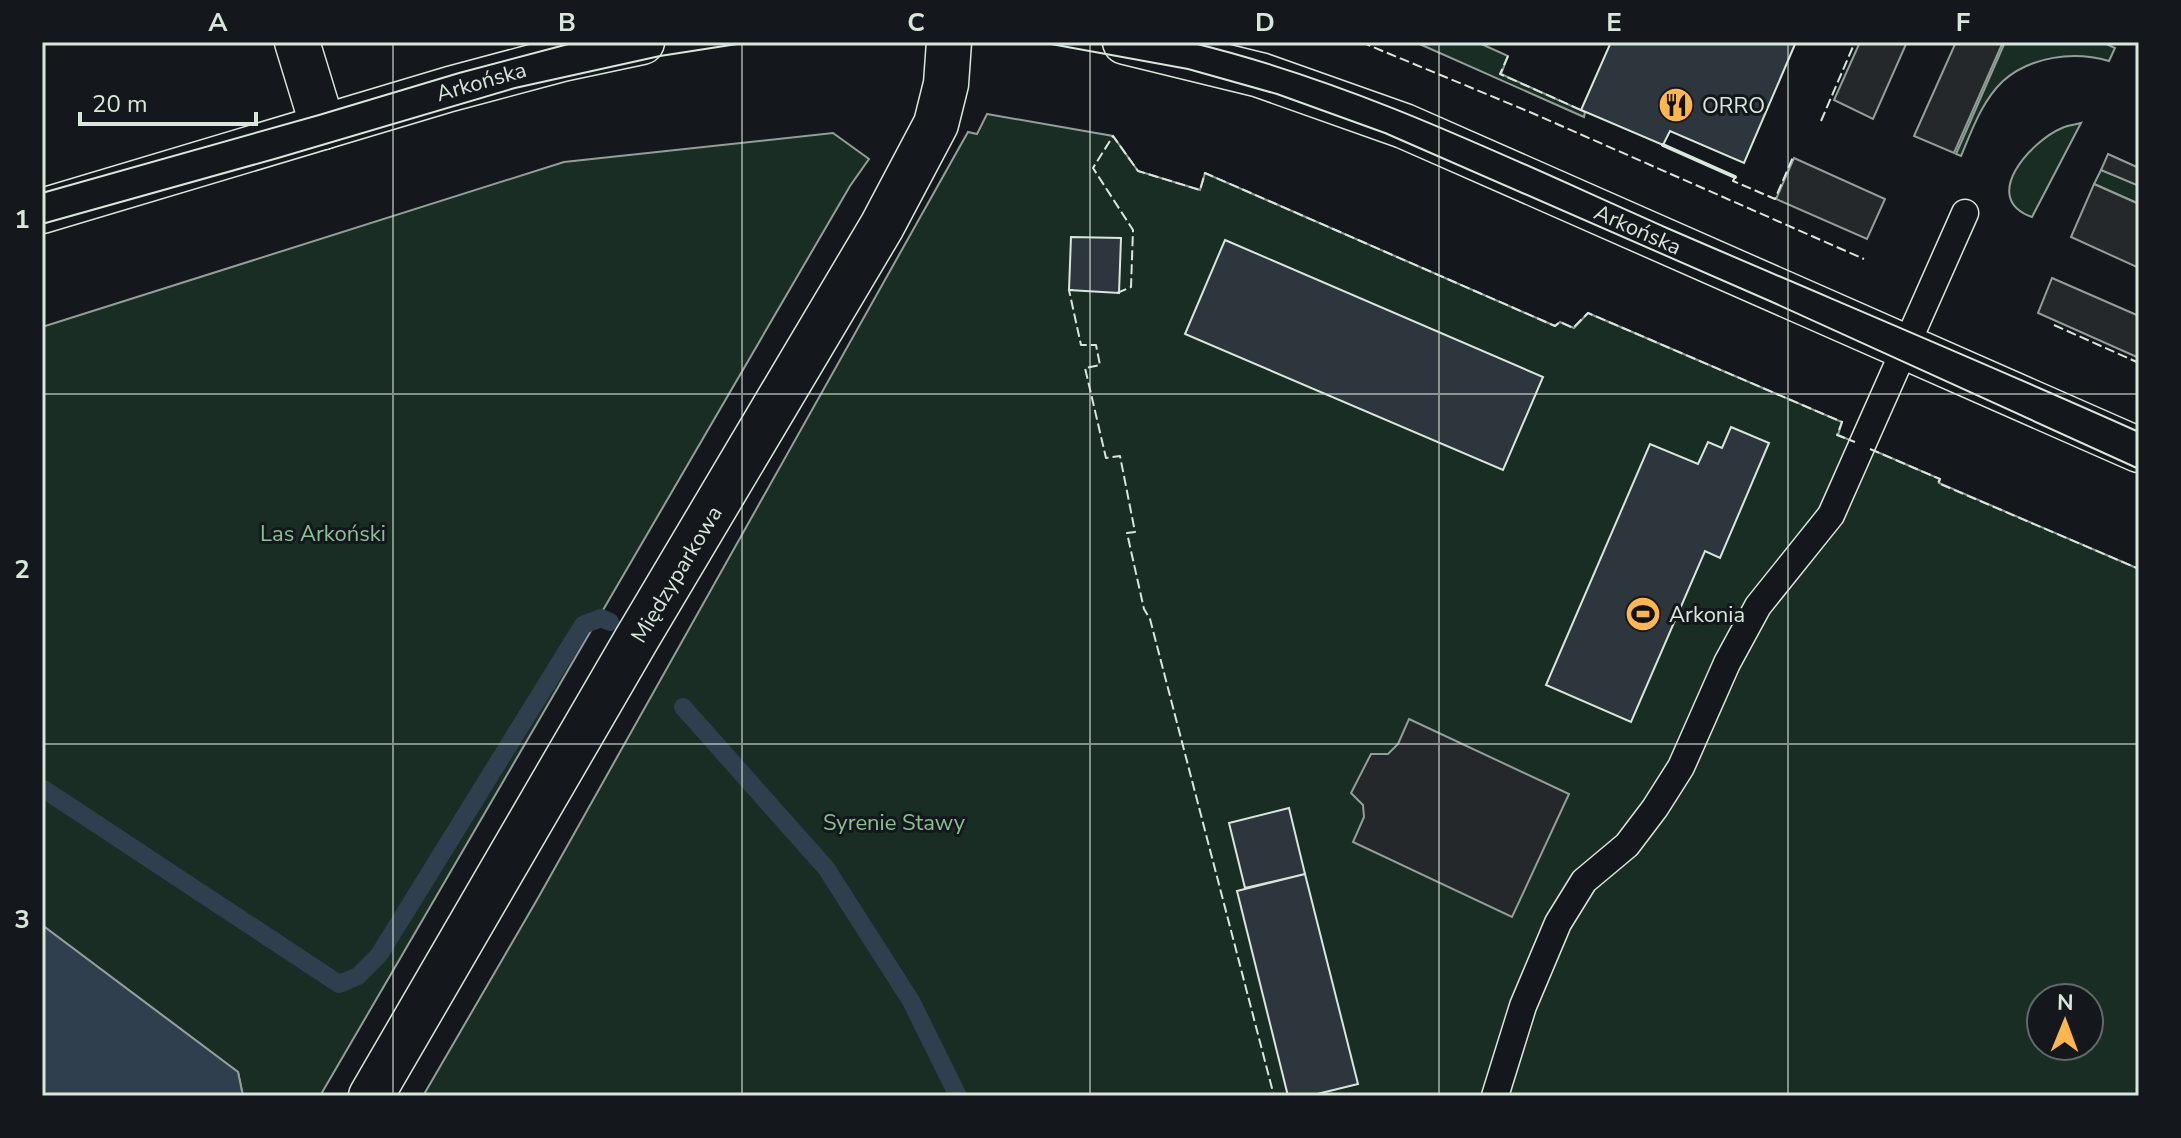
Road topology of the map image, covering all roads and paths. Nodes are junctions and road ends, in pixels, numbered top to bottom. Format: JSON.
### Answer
{"nodes":[{"id":1,"x":297,"y":42,"type":"edge"},
{"id":2,"x":642,"y":42,"type":"edge"},
{"id":3,"x":949,"y":42,"type":"edge"},
{"id":4,"x":1125,"y":42,"type":"edge"},
{"id":5,"x":1240,"y":55,"type":"edge"},
{"id":6,"x":323,"y":127,"type":"junction"},
{"id":7,"x":42,"y":211,"type":"edge"},
{"id":8,"x":1965,"y":213,"type":"dead end"},
{"id":9,"x":1907,"y":347,"type":"junction"},
{"id":10,"x":2139,"y":450,"type":"edge"},
{"id":11,"x":371,"y":1096,"type":"edge"},
{"id":12,"x":1495,"y":1096,"type":"edge"}],
"edges":[{"from":1,"to":6,"type":"street"},
{"from":2,"to":6,"type":"street","name":"Arkońska"},
{"from":3,"to":11,"type":"street","name":"Międzyparkowa"},
{"from":4,"to":5,"type":"street","name":"Arkońska"},
{"from":5,"to":9,"type":"street","name":"Arkońska"},
{"from":6,"to":7,"type":"street","name":"Arkońska"},
{"from":8,"to":9,"type":"lane"},
{"from":9,"to":10,"type":"street","name":"Arkońska"},
{"from":9,"to":12,"type":"lane"}]}
